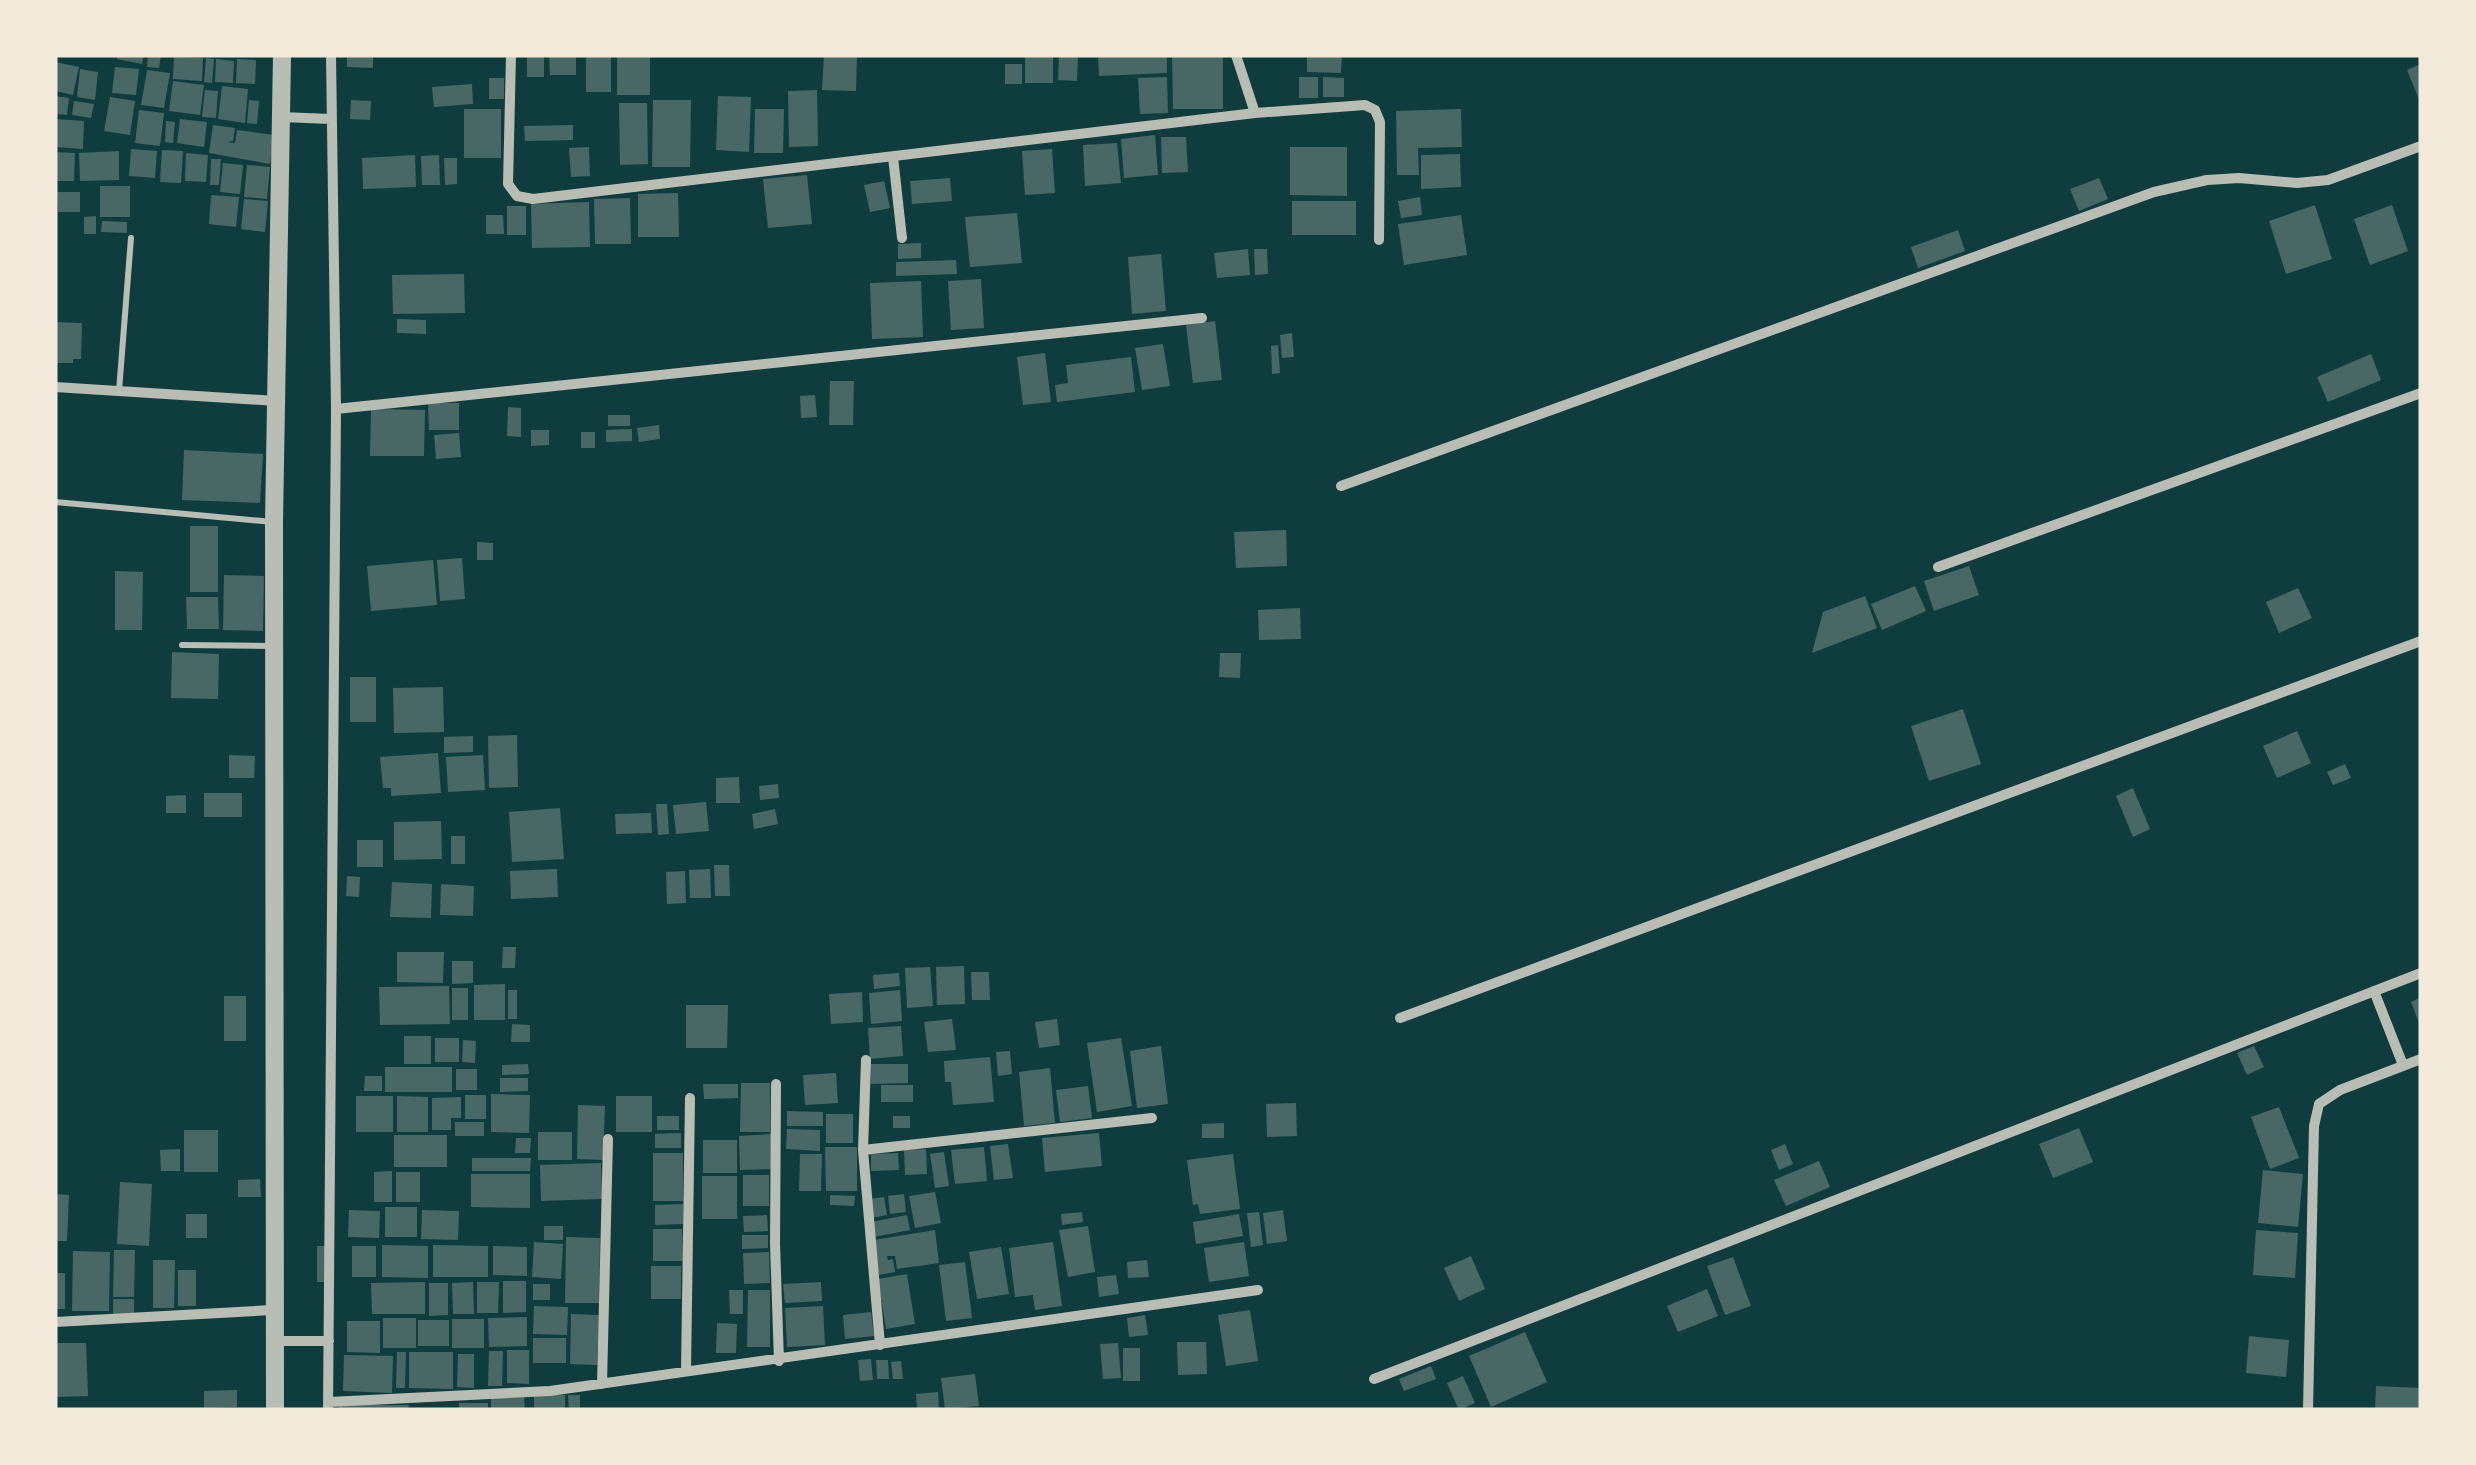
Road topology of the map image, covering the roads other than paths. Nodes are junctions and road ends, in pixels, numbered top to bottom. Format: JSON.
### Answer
{"nodes":[{"id":1,"x":282,"y":55,"type":"edge"},
{"id":2,"x":331,"y":55,"type":"edge"},
{"id":3,"x":510,"y":55,"type":"edge"},
{"id":4,"x":1236,"y":55,"type":"edge"},
{"id":5,"x":1255,"y":113,"type":"junction"},
{"id":6,"x":286,"y":117,"type":"junction"},
{"id":7,"x":326,"y":119,"type":"junction"},
{"id":8,"x":2421,"y":146,"type":"edge"},
{"id":9,"x":893,"y":156,"type":"junction"},
{"id":10,"x":131,"y":238,"type":"dead end"},
{"id":11,"x":902,"y":238,"type":"dead end"},
{"id":12,"x":1378,"y":240,"type":"dead end"},
{"id":13,"x":1202,"y":318,"type":"dead end"},
{"id":14,"x":55,"y":387,"type":"edge"},
{"id":15,"x":119,"y":392,"type":"junction"},
{"id":16,"x":2421,"y":393,"type":"edge"},
{"id":17,"x":276,"y":400,"type":"junction"},
{"id":18,"x":336,"y":408,"type":"junction"},
{"id":19,"x":1342,"y":486,"type":"dead end"},
{"id":20,"x":55,"y":502,"type":"edge"},
{"id":21,"x":274,"y":522,"type":"junction"},
{"id":22,"x":1938,"y":567,"type":"dead end"},
{"id":23,"x":2421,"y":641,"type":"edge"},
{"id":24,"x":182,"y":645,"type":"dead end"},
{"id":25,"x":276,"y":646,"type":"junction"},
{"id":26,"x":2421,"y":973,"type":"edge"},
{"id":27,"x":2374,"y":991,"type":"junction"},
{"id":28,"x":1400,"y":1018,"type":"dead end"},
{"id":29,"x":2421,"y":1059,"type":"edge"},
{"id":30,"x":866,"y":1060,"type":"dead end"},
{"id":31,"x":2403,"y":1065,"type":"junction"},
{"id":32,"x":776,"y":1084,"type":"dead end"},
{"id":33,"x":690,"y":1098,"type":"dead end"},
{"id":34,"x":1152,"y":1118,"type":"dead end"},
{"id":35,"x":608,"y":1139,"type":"dead end"},
{"id":36,"x":863,"y":1150,"type":"junction"},
{"id":37,"x":1258,"y":1290,"type":"dead end"},
{"id":38,"x":272,"y":1310,"type":"junction"},
{"id":39,"x":55,"y":1322,"type":"edge"},
{"id":40,"x":281,"y":1341,"type":"junction"},
{"id":41,"x":324,"y":1341,"type":"junction"},
{"id":42,"x":880,"y":1345,"type":"junction"},
{"id":43,"x":779,"y":1361,"type":"junction"},
{"id":44,"x":686,"y":1371,"type":"junction"},
{"id":45,"x":1374,"y":1379,"type":"dead end"},
{"id":46,"x":602,"y":1384,"type":"junction"},
{"id":47,"x":328,"y":1406,"type":"edge"},
{"id":48,"x":275,"y":1410,"type":"edge"},
{"id":49,"x":2308,"y":1410,"type":"edge"}],
"edges":[{"from":1,"to":6,"type":"street"},
{"from":2,"to":7,"type":"street"},
{"from":3,"to":9,"type":"street"},
{"from":4,"to":5,"type":"street"},
{"from":5,"to":9,"type":"street"},
{"from":5,"to":12,"type":"street"},
{"from":6,"to":7,"type":"street"},
{"from":6,"to":17,"type":"street"},
{"from":7,"to":18,"type":"street"},
{"from":8,"to":19,"type":"street"},
{"from":9,"to":11,"type":"street"},
{"from":10,"to":15,"type":"lane"},
{"from":13,"to":18,"type":"street"},
{"from":14,"to":15,"type":"street"},
{"from":15,"to":17,"type":"street"},
{"from":16,"to":22,"type":"street"},
{"from":17,"to":21,"type":"street"},
{"from":18,"to":41,"type":"street"},
{"from":20,"to":21,"type":"lane"},
{"from":21,"to":25,"type":"street"},
{"from":23,"to":28,"type":"street"},
{"from":24,"to":25,"type":"lane"},
{"from":25,"to":38,"type":"street"},
{"from":26,"to":27,"type":"street"},
{"from":27,"to":31,"type":"street"},
{"from":27,"to":45,"type":"street"},
{"from":29,"to":31,"type":"street"},
{"from":30,"to":36,"type":"street"},
{"from":31,"to":49,"type":"street"},
{"from":32,"to":43,"type":"street"},
{"from":33,"to":44,"type":"street"},
{"from":34,"to":36,"type":"street"},
{"from":35,"to":46,"type":"street"},
{"from":36,"to":42,"type":"street"},
{"from":37,"to":42,"type":"street"},
{"from":38,"to":39,"type":"street"},
{"from":38,"to":40,"type":"street"},
{"from":40,"to":41,"type":"street"},
{"from":40,"to":48,"type":"street"},
{"from":41,"to":47,"type":"street"},
{"from":42,"to":43,"type":"street"},
{"from":43,"to":44,"type":"street"},
{"from":44,"to":46,"type":"street"},
{"from":46,"to":47,"type":"street"}]}
